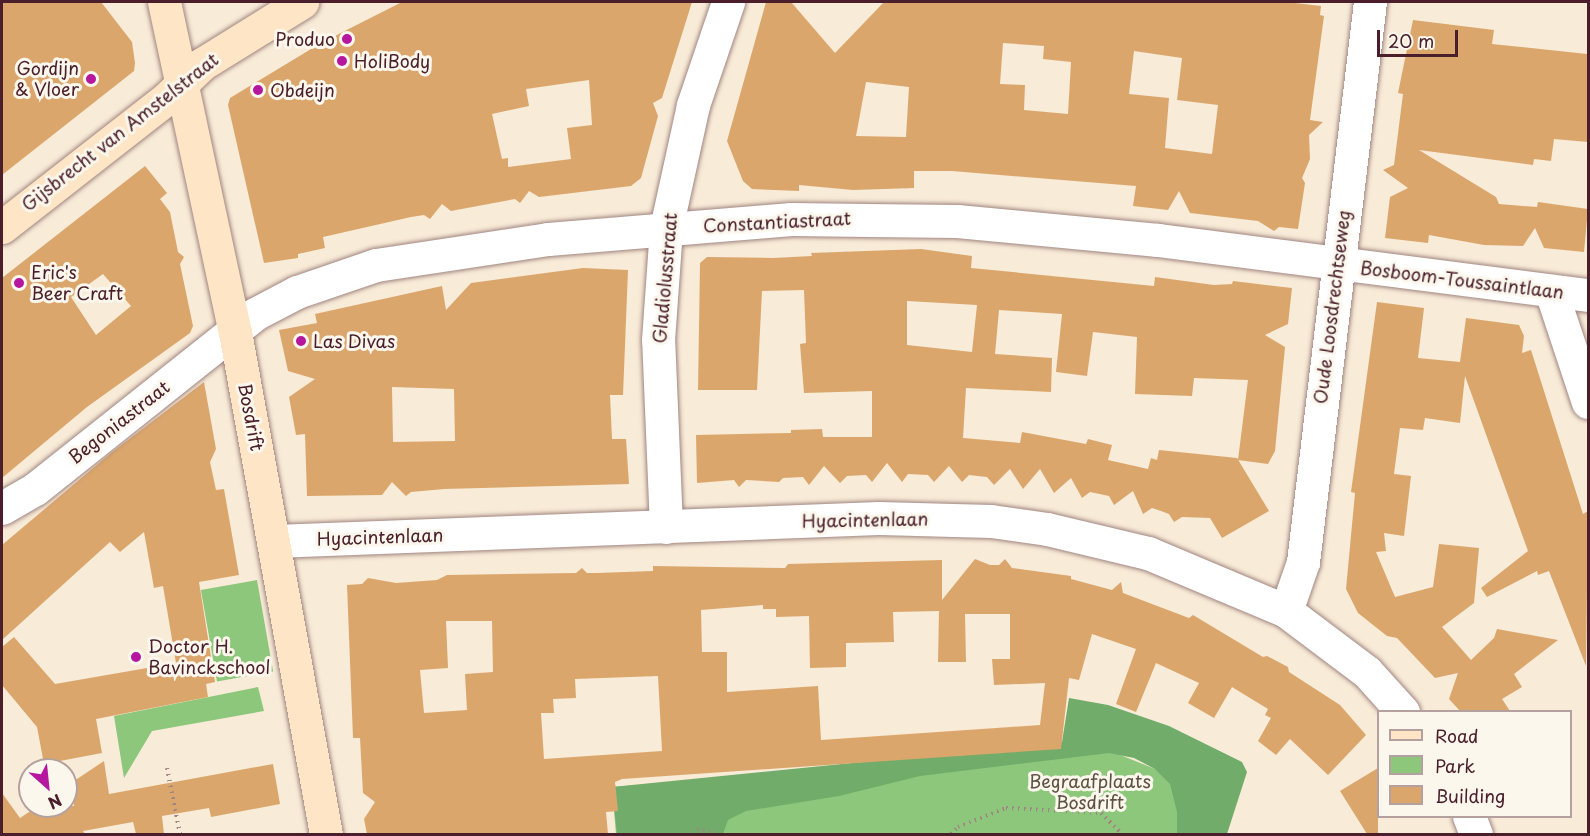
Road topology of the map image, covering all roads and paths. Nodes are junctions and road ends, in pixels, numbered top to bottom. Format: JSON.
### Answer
{"nodes":[{"id":1,"x":164,"y":2,"type":"edge"},
{"id":2,"x":302,"y":2,"type":"edge"},
{"id":3,"x":728,"y":2,"type":"edge"},
{"id":4,"x":1370,"y":2,"type":"edge"},
{"id":5,"x":182,"y":83,"type":"junction"},
{"id":6,"x":2,"y":226,"type":"edge"},
{"id":7,"x":666,"y":228,"type":"junction"},
{"id":8,"x":1336,"y":264,"type":"junction"},
{"id":9,"x":1551,"y":291,"type":"junction"},
{"id":10,"x":1588,"y":295,"type":"edge"},
{"id":11,"x":236,"y":332,"type":"junction"},
{"id":12,"x":1588,"y":402,"type":"edge"},
{"id":13,"x":2,"y":508,"type":"edge"},
{"id":14,"x":666,"y":527,"type":"junction"},
{"id":15,"x":274,"y":541,"type":"junction"},
{"id":16,"x":1286,"y":611,"type":"junction"},
{"id":17,"x":1403,"y":710,"type":"edge"},
{"id":18,"x":167,"y":768,"type":"dead end"},
{"id":19,"x":1470,"y":818,"type":"edge"},
{"id":20,"x":698,"y":829,"type":"dead end"},
{"id":21,"x":180,"y":834,"type":"edge"},
{"id":22,"x":327,"y":834,"type":"edge"},
{"id":23,"x":719,"y":834,"type":"edge"},
{"id":24,"x":951,"y":834,"type":"edge"},
{"id":25,"x":1122,"y":834,"type":"edge"},
{"id":26,"x":1476,"y":834,"type":"edge"}],
"edges":[{"from":1,"to":5,"type":"street","name":"Bosdrift"},
{"from":2,"to":5,"type":"street","name":"Gijsbrecht van Amstelstraat"},
{"from":3,"to":7,"type":"street","name":"Gladiolusstraat"},
{"from":4,"to":8,"type":"street","name":"Oude Loosdrechtseweg"},
{"from":5,"to":6,"type":"street","name":"Gijsbrecht van Amstelstraat"},
{"from":5,"to":11,"type":"street","name":"Bosdrift"},
{"from":7,"to":8,"type":"street","name":"Constantiastraat"},
{"from":7,"to":11,"type":"street","name":"Constantiastraat"},
{"from":7,"to":14,"type":"street","name":"Gladiolusstraat"},
{"from":8,"to":9,"type":"street","name":"Bosboom-Toussaintlaan"},
{"from":8,"to":16,"type":"street","name":"Oude Loosdrechtseweg"},
{"from":9,"to":10,"type":"street","name":"Bosboom-Toussaintlaan"},
{"from":9,"to":12,"type":"street"},
{"from":11,"to":13,"type":"street","name":"Begoniastraat"},
{"from":11,"to":15,"type":"street","name":"Bosdrift"},
{"from":14,"to":15,"type":"street","name":"Hyacintenlaan"},
{"from":14,"to":16,"type":"street","name":"Hyacintenlaan"},
{"from":15,"to":22,"type":"street","name":"Bosdrift"},
{"from":16,"to":17,"type":"street","name":"Hyacintenlaan"},
{"from":18,"to":21,"type":"path"},
{"from":19,"to":26,"type":"street"},
{"from":20,"to":23,"type":"path"},
{"from":24,"to":25,"type":"path"}]}
